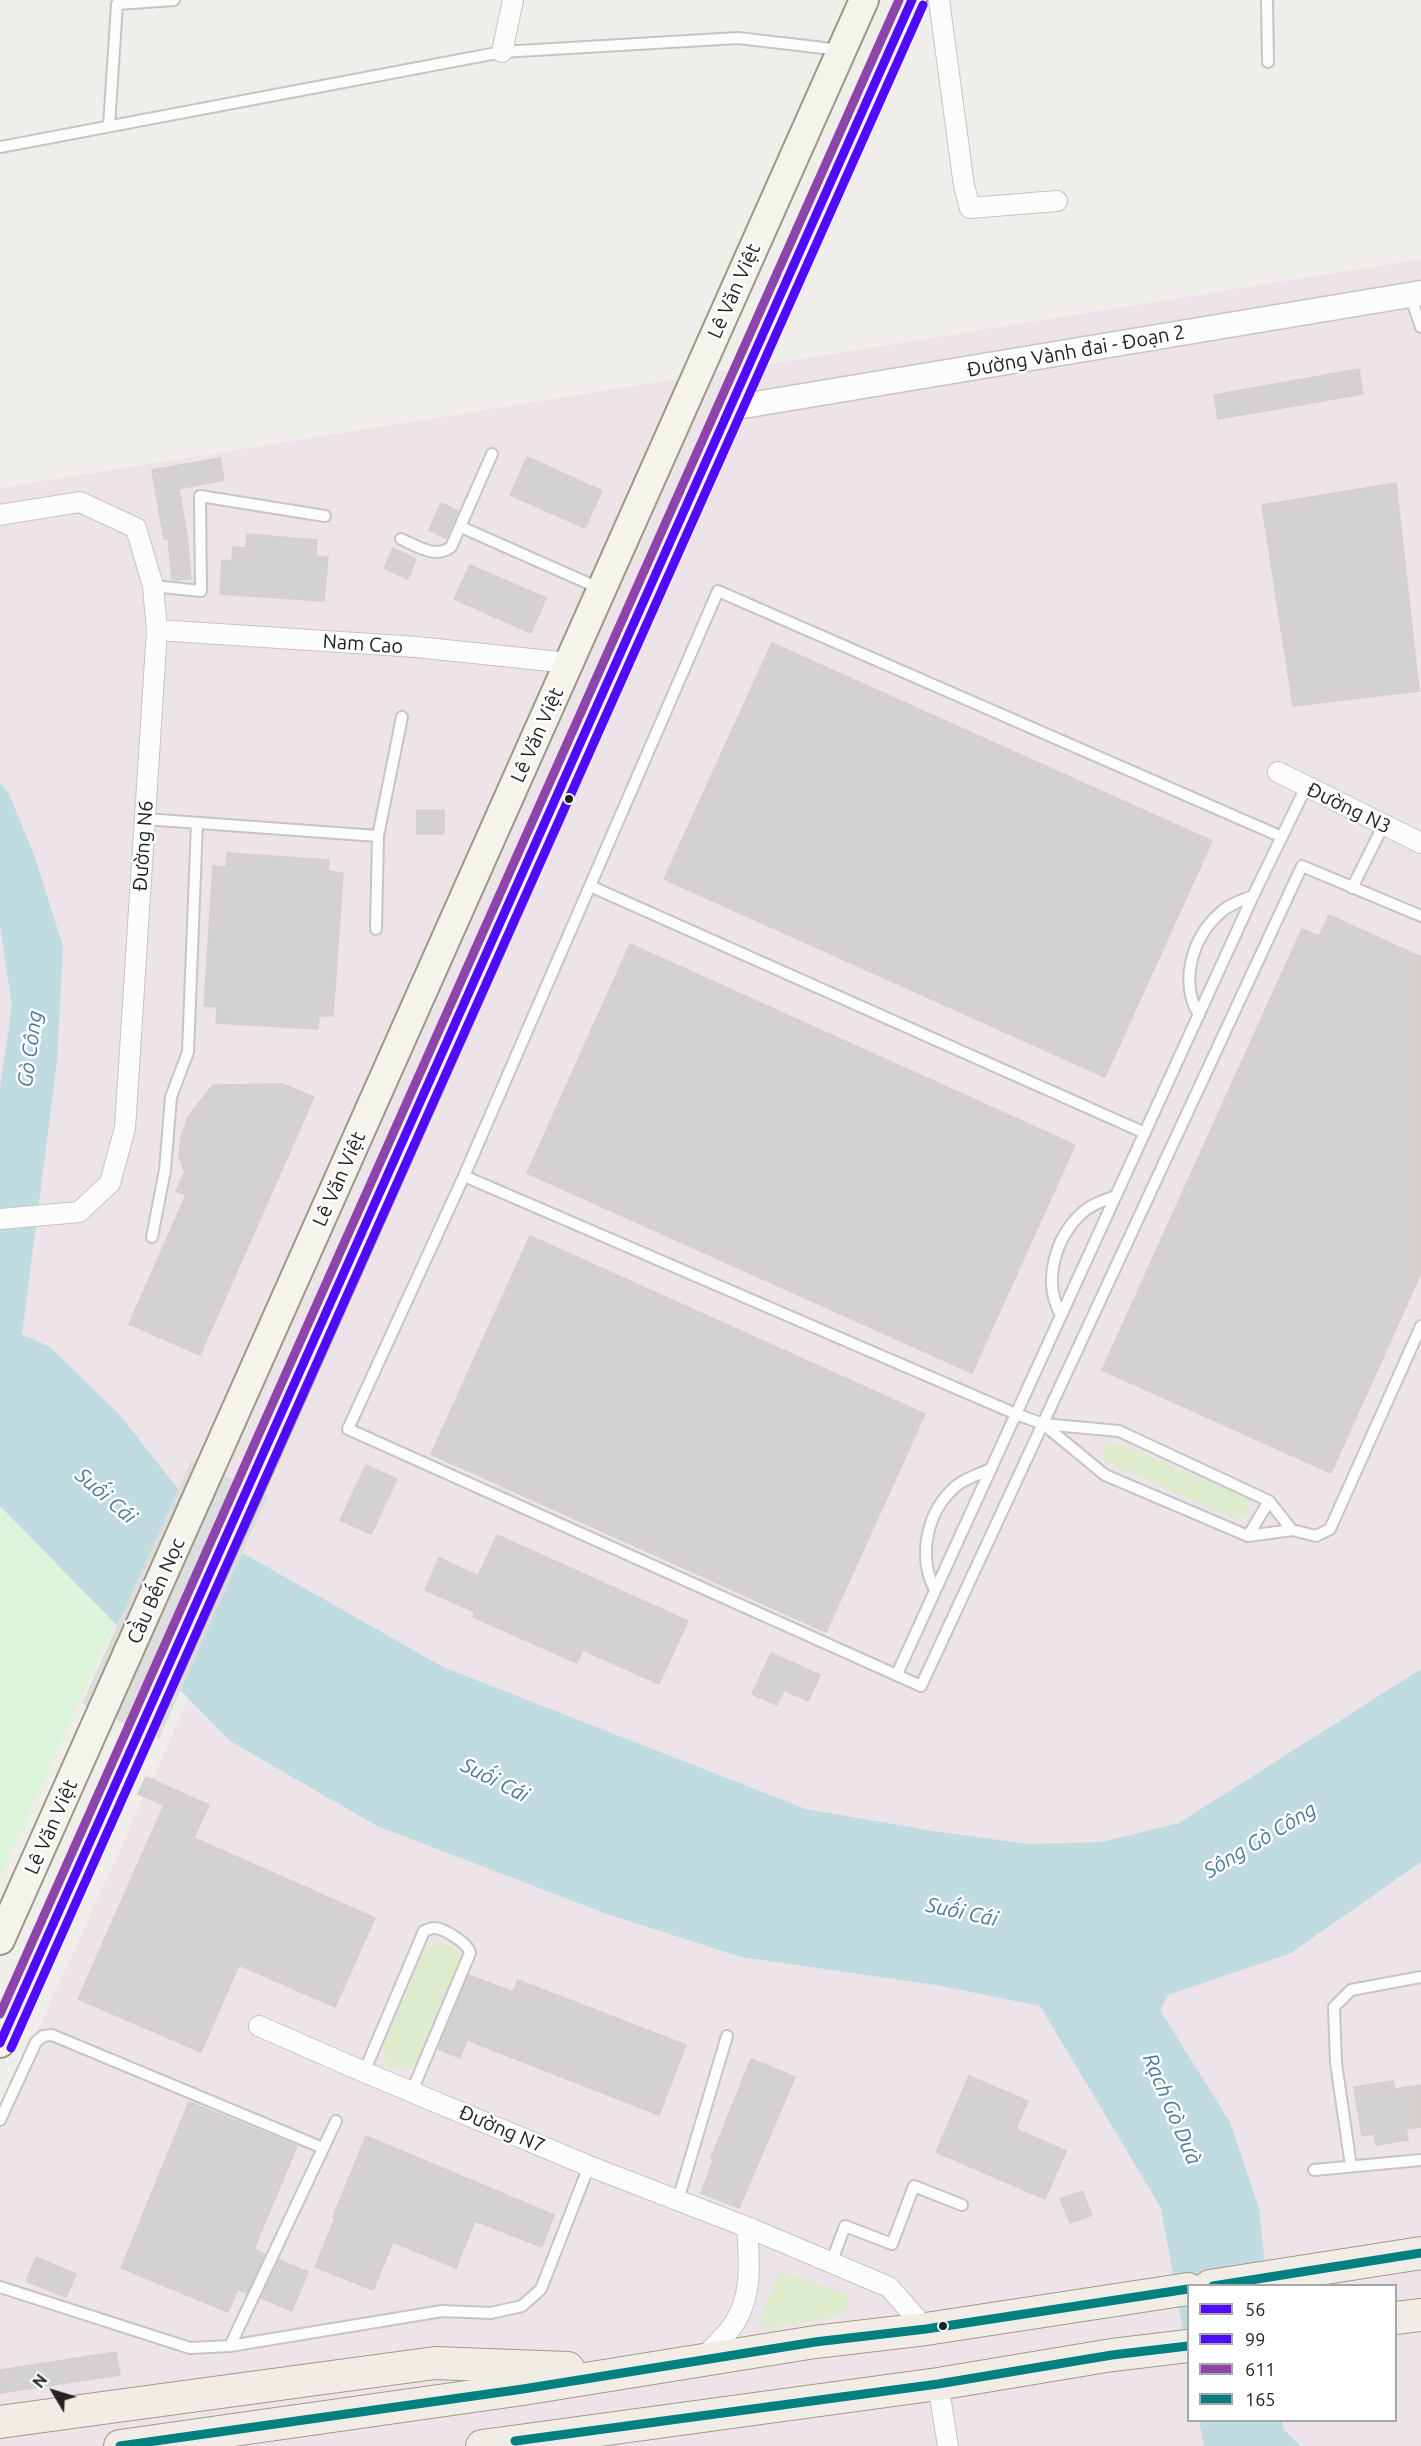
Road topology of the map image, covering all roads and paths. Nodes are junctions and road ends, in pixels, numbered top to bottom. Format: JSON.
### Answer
{"nodes":[{"id":1,"x":174,"y":0,"type":"edge"},
{"id":2,"x":513,"y":0,"type":"edge"},
{"id":3,"x":864,"y":0,"type":"edge"},
{"id":4,"x":912,"y":0,"type":"edge"},
{"id":5,"x":939,"y":0,"type":"edge"},
{"id":6,"x":1267,"y":0,"type":"edge"},
{"id":7,"x":841,"y":50,"type":"junction"},
{"id":8,"x":502,"y":52,"type":"junction"},
{"id":9,"x":1268,"y":62,"type":"dead end"},
{"id":10,"x":109,"y":126,"type":"junction"},
{"id":11,"x":0,"y":147,"type":"edge"},
{"id":12,"x":1057,"y":201,"type":"dead end"},
{"id":13,"x":1415,"y":294,"type":"edge"},
{"id":14,"x":1421,"y":327,"type":"edge"},
{"id":15,"x":731,"y":408,"type":"junction"},
{"id":16,"x":492,"y":454,"type":"dead end"},
{"id":17,"x":0,"y":515,"type":"edge"},
{"id":18,"x":325,"y":516,"type":"dead end"},
{"id":19,"x":461,"y":527,"type":"junction"},
{"id":20,"x":401,"y":539,"type":"dead end"},
{"id":21,"x":153,"y":586,"type":"junction"},
{"id":22,"x":602,"y":589,"type":"junction"},
{"id":23,"x":157,"y":630,"type":"junction"},
{"id":24,"x":617,"y":662,"type":"junction"},
{"id":25,"x":569,"y":663,"type":"junction"},
{"id":26,"x":402,"y":717,"type":"dead end"},
{"id":27,"x":1278,"y":772,"type":"dead end"},
{"id":28,"x":1306,"y":787,"type":"junction"},
{"id":29,"x":145,"y":819,"type":"junction"},
{"id":30,"x":197,"y":823,"type":"junction"},
{"id":31,"x":1384,"y":824,"type":"junction"},
{"id":32,"x":378,"y":836,"type":"junction"},
{"id":33,"x":1282,"y":837,"type":"junction"},
{"id":34,"x":1421,"y":843,"type":"edge"},
{"id":35,"x":590,"y":886,"type":"junction"},
{"id":36,"x":1352,"y":888,"type":"junction"},
{"id":37,"x":1253,"y":896,"type":"junction"},
{"id":38,"x":1421,"y":916,"type":"edge"},
{"id":39,"x":376,"y":929,"type":"dead end"},
{"id":40,"x":1199,"y":1015,"type":"junction"},
{"id":41,"x":1145,"y":1132,"type":"junction"},
{"id":42,"x":464,"y":1176,"type":"junction"},
{"id":43,"x":1116,"y":1196,"type":"junction"},
{"id":44,"x":0,"y":1219,"type":"edge"},
{"id":45,"x":152,"y":1237,"type":"dead end"},
{"id":46,"x":1061,"y":1315,"type":"junction"},
{"id":47,"x":1421,"y":1326,"type":"edge"},
{"id":48,"x":1016,"y":1413,"type":"junction"},
{"id":49,"x":1043,"y":1424,"type":"junction"},
{"id":50,"x":210,"y":1469,"type":"joint"},
{"id":51,"x":991,"y":1469,"type":"junction"},
{"id":52,"x":1269,"y":1501,"type":"junction"},
{"id":53,"x":1292,"y":1530,"type":"junction"},
{"id":54,"x":1248,"y":1536,"type":"junction"},
{"id":55,"x":935,"y":1590,"type":"junction"},
{"id":56,"x":897,"y":1674,"type":"junction"},
{"id":57,"x":101,"y":1713,"type":"joint"},
{"id":58,"x":7,"y":1905,"type":"edge"},
{"id":59,"x":52,"y":1927,"type":"junction"},
{"id":60,"x":0,"y":1940,"type":"edge"},
{"id":61,"x":1421,"y":1977,"type":"edge"},
{"id":62,"x":259,"y":2026,"type":"dead end"},
{"id":63,"x":727,"y":2036,"type":"dead end"},
{"id":64,"x":0,"y":2043,"type":"edge"},
{"id":65,"x":364,"y":2072,"type":"junction"},
{"id":66,"x":412,"y":2091,"type":"junction"},
{"id":67,"x":0,"y":2120,"type":"edge"},
{"id":68,"x":336,"y":2121,"type":"dead end"},
{"id":69,"x":323,"y":2148,"type":"junction"},
{"id":70,"x":1421,"y":2160,"type":"edge"},
{"id":71,"x":589,"y":2166,"type":"junction"},
{"id":72,"x":1351,"y":2166,"type":"junction"},
{"id":73,"x":1314,"y":2170,"type":"dead end"},
{"id":74,"x":678,"y":2200,"type":"junction"},
{"id":75,"x":962,"y":2205,"type":"dead end"},
{"id":76,"x":747,"y":2227,"type":"junction"},
{"id":77,"x":1421,"y":2253,"type":"edge"},
{"id":78,"x":831,"y":2262,"type":"junction"},
{"id":79,"x":1222,"y":2284,"type":"edge"},
{"id":80,"x":0,"y":2287,"type":"edge"},
{"id":81,"x":1187,"y":2289,"type":"edge"},
{"id":82,"x":1421,"y":2315,"type":"edge"},
{"id":83,"x":1397,"y":2319,"type":"edge"},
{"id":84,"x":926,"y":2329,"type":"junction"},
{"id":85,"x":1421,"y":2332,"type":"edge"},
{"id":86,"x":1397,"y":2335,"type":"edge"},
{"id":87,"x":230,"y":2346,"type":"junction"},
{"id":88,"x":1187,"y":2346,"type":"edge"},
{"id":89,"x":699,"y":2362,"type":"junction"},
{"id":90,"x":1187,"y":2363,"type":"edge"},
{"id":91,"x":1114,"y":2364,"type":"junction"},
{"id":92,"x":632,"y":2371,"type":"junction"},
{"id":93,"x":938,"y":2384,"type":"junction"},
{"id":94,"x":0,"y":2422,"type":"edge"},
{"id":95,"x":643,"y":2424,"type":"junction"},
{"id":96,"x":120,"y":2446,"type":"edge"},
{"id":97,"x":482,"y":2446,"type":"edge"},
{"id":98,"x":573,"y":2446,"type":"edge"},
{"id":99,"x":948,"y":2446,"type":"edge"}],
"edges":[{"from":1,"to":10,"type":"lane"},
{"from":2,"to":8,"type":"street"},
{"from":3,"to":7,"type":"main road","name":"Lê Văn Việt"},
{"from":4,"to":15,"type":"main road"},
{"from":5,"to":12,"type":"street"},
{"from":6,"to":9,"type":"lane"},
{"from":7,"to":8,"type":"lane"},
{"from":7,"to":22,"type":"main road","name":"Lê Văn Việt"},
{"from":8,"to":10,"type":"lane"},
{"from":10,"to":11,"type":"lane"},
{"from":13,"to":14,"type":"lane"},
{"from":13,"to":15,"type":"street","name":"Đường Vành đai - Đoạn 2"},
{"from":15,"to":24,"type":"main road"},
{"from":16,"to":19,"type":"lane"},
{"from":17,"to":21,"type":"street","name":"Đường N6"},
{"from":18,"to":21,"type":"lane"},
{"from":19,"to":20,"type":"lane"},
{"from":19,"to":22,"type":"lane"},
{"from":21,"to":23,"type":"street","name":"Đường N6"},
{"from":22,"to":25,"type":"main road","name":"Lê Văn Việt"},
{"from":23,"to":25,"type":"street","name":"Nam Cao"},
{"from":23,"to":29,"type":"street","name":"Đường N6"},
{"from":24,"to":25,"type":"main road"},
{"from":24,"to":59,"type":"main road"},
{"from":25,"to":50,"type":"main road","name":"Lê Văn Việt"},
{"from":26,"to":32,"type":"lane"},
{"from":27,"to":28,"type":"street","name":"Đường N3"},
{"from":28,"to":31,"type":"street","name":"Đường N3"},
{"from":28,"to":33,"type":"lane"},
{"from":29,"to":30,"type":"lane"},
{"from":29,"to":44,"type":"street","name":"Đường N6"},
{"from":30,"to":32,"type":"lane"},
{"from":30,"to":45,"type":"lane"},
{"from":31,"to":34,"type":"street","name":"Đường N3"},
{"from":31,"to":36,"type":"lane"},
{"from":32,"to":39,"type":"lane"},
{"from":33,"to":35,"type":"lane"},
{"from":33,"to":37,"type":"lane"},
{"from":35,"to":41,"type":"lane"},
{"from":35,"to":42,"type":"lane"},
{"from":36,"to":38,"type":"lane"},
{"from":36,"to":49,"type":"lane"},
{"from":37,"to":40,"type":"lane"},
{"from":37,"to":40,"type":"lane"},
{"from":40,"to":41,"type":"lane"},
{"from":41,"to":43,"type":"lane"},
{"from":42,"to":48,"type":"lane"},
{"from":42,"to":56,"type":"lane"},
{"from":43,"to":46,"type":"lane"},
{"from":43,"to":46,"type":"lane"},
{"from":46,"to":48,"type":"lane"},
{"from":47,"to":53,"type":"lane"},
{"from":48,"to":49,"type":"lane"},
{"from":48,"to":51,"type":"lane"},
{"from":49,"to":52,"type":"lane"},
{"from":49,"to":54,"type":"lane"},
{"from":49,"to":56,"type":"lane"},
{"from":50,"to":57,"type":"main road","name":"Cầu Bến Nọc"},
{"from":51,"to":55,"type":"lane"},
{"from":51,"to":55,"type":"lane"},
{"from":52,"to":53,"type":"lane"},
{"from":52,"to":54,"type":"lane"},
{"from":53,"to":54,"type":"lane"},
{"from":55,"to":56,"type":"lane"},
{"from":57,"to":58,"type":"main road","name":"Lê Văn Việt"},
{"from":58,"to":59,"type":"main road"},
{"from":58,"to":60,"type":"main road","name":"Lê Văn Việt"},
{"from":59,"to":64,"type":"main road"},
{"from":61,"to":72,"type":"lane"},
{"from":62,"to":65,"type":"street","name":"Đường N7"},
{"from":63,"to":74,"type":"lane"},
{"from":65,"to":66,"type":"street","name":"Đường N7"},
{"from":65,"to":66,"type":"lane"},
{"from":66,"to":71,"type":"street","name":"Đường N7"},
{"from":67,"to":69,"type":"lane"},
{"from":68,"to":69,"type":"lane"},
{"from":69,"to":87,"type":"lane"},
{"from":70,"to":72,"type":"lane"},
{"from":71,"to":74,"type":"street","name":"Đường N7"},
{"from":71,"to":87,"type":"lane"},
{"from":72,"to":73,"type":"lane"},
{"from":74,"to":76,"type":"street","name":"Đường N7"},
{"from":75,"to":78,"type":"lane"},
{"from":76,"to":78,"type":"street","name":"Đường N7"},
{"from":76,"to":89,"type":"street"},
{"from":77,"to":79,"type":"main road"},
{"from":78,"to":84,"type":"street","name":"Đường N7"},
{"from":80,"to":87,"type":"lane"},
{"from":81,"to":84,"type":"main road"},
{"from":82,"to":83,"type":"main road"},
{"from":84,"to":89,"type":"main road"},
{"from":85,"to":86,"type":"main road"},
{"from":88,"to":91,"type":"main road"},
{"from":89,"to":92,"type":"main road"},
{"from":90,"to":91,"type":"main road"},
{"from":91,"to":93,"type":"main road"},
{"from":92,"to":94,"type":"main road"},
{"from":92,"to":96,"type":"main road"},
{"from":93,"to":95,"type":"main road"},
{"from":93,"to":99,"type":"street"},
{"from":95,"to":97,"type":"main road"},
{"from":95,"to":98,"type":"main road"}]}
